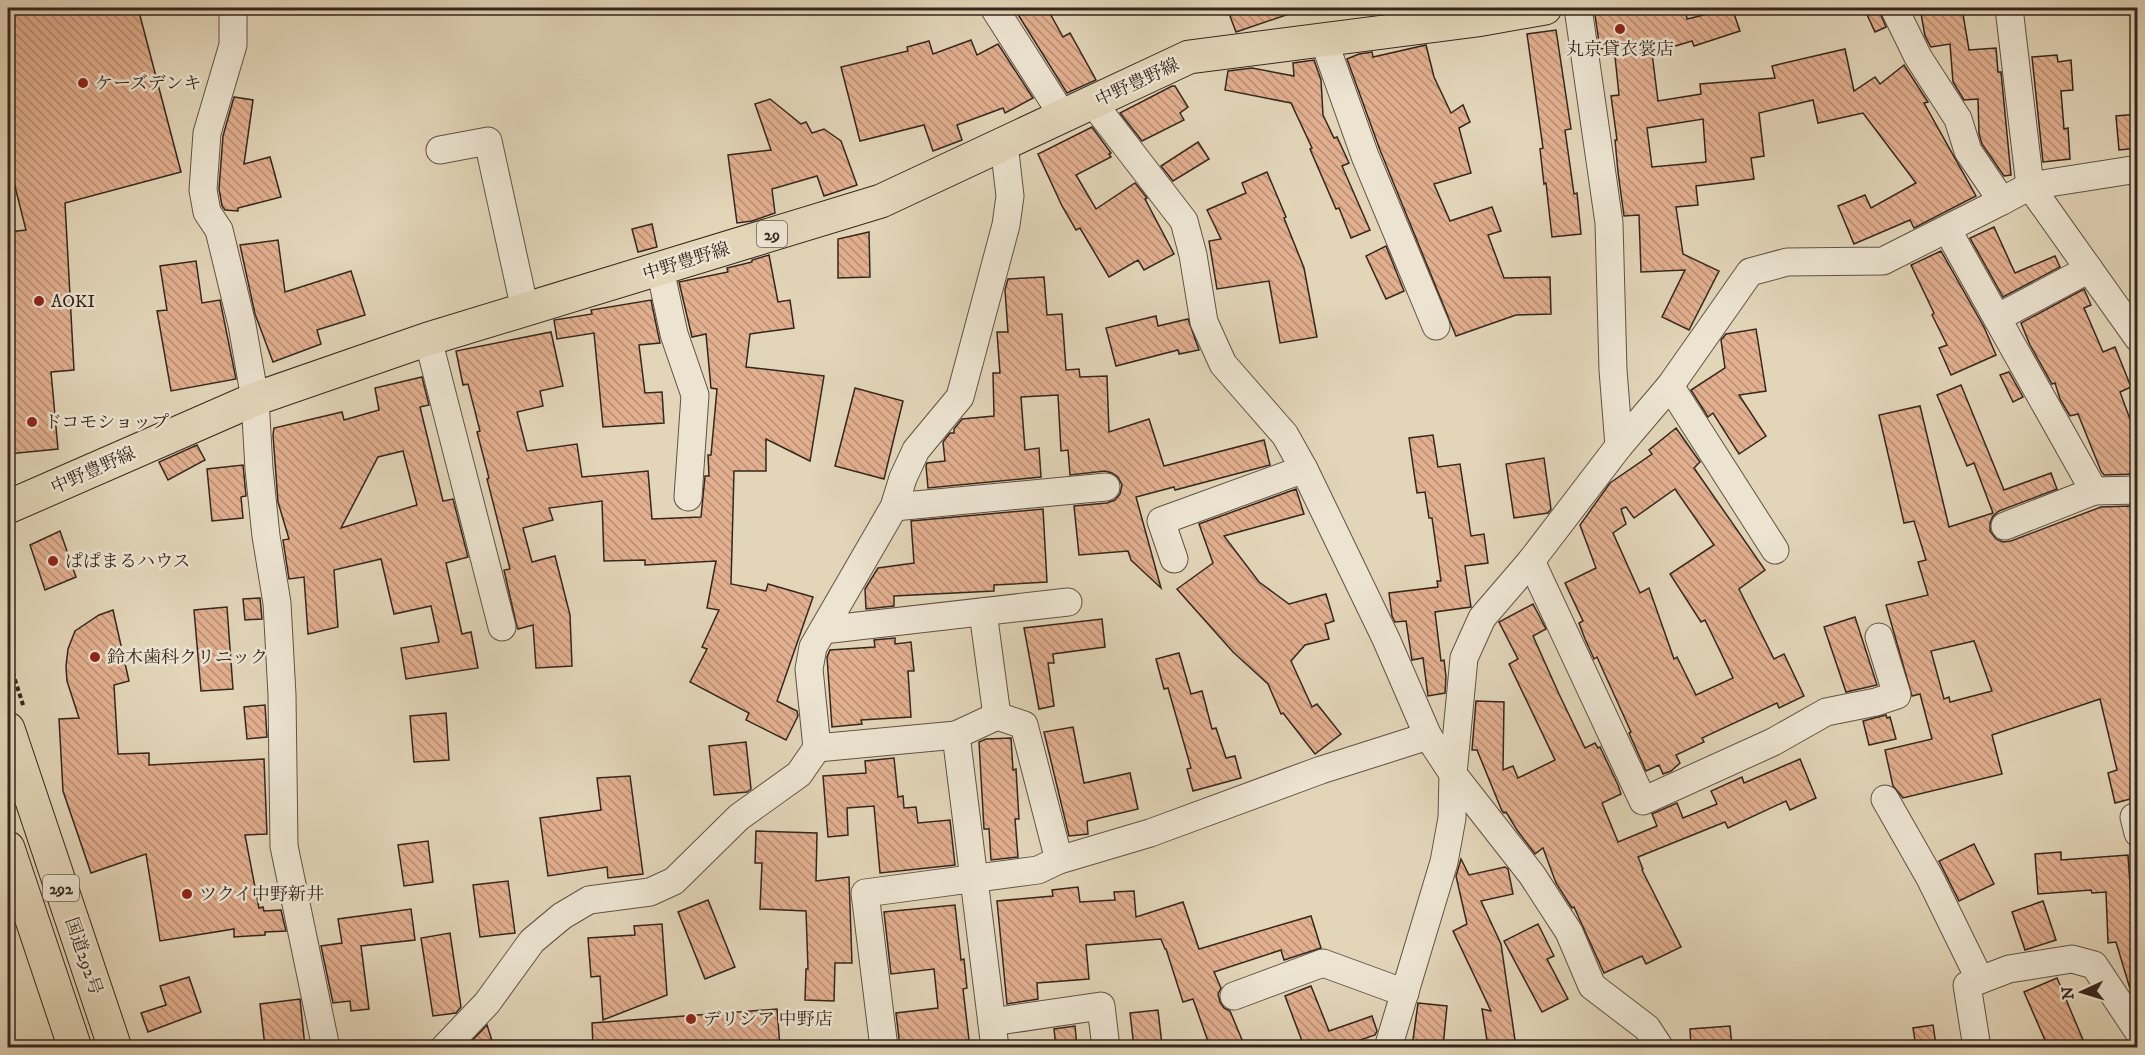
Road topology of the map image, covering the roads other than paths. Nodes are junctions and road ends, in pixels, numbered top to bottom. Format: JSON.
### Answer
{"nodes":[{"id":1,"x":233,"y":8,"type":"edge"},
{"id":2,"x":994,"y":8,"type":"edge"},
{"id":3,"x":1545,"y":8,"type":"edge"},
{"id":4,"x":1578,"y":8,"type":"edge"},
{"id":5,"x":1894,"y":8,"type":"edge"},
{"id":6,"x":2009,"y":8,"type":"edge"},
{"id":7,"x":1324,"y":41,"type":"junction"},
{"id":8,"x":1093,"y":103,"type":"junction"},
{"id":9,"x":1063,"y":116,"type":"junction"},
{"id":10,"x":1004,"y":144,"type":"junction"},
{"id":11,"x":440,"y":150,"type":"dead end"},
{"id":12,"x":2138,"y":169,"type":"edge"},
{"id":13,"x":2030,"y":186,"type":"junction"},
{"id":14,"x":2002,"y":201,"type":"junction"},
{"id":15,"x":1947,"y":228,"type":"junction"},
{"id":16,"x":660,"y":269,"type":"junction"},
{"id":17,"x":2089,"y":269,"type":"junction"},
{"id":18,"x":525,"y":310,"type":"junction"},
{"id":19,"x":1997,"y":318,"type":"junction"},
{"id":20,"x":1436,"y":326,"type":"dead end"},
{"id":21,"x":2138,"y":338,"type":"edge"},
{"id":22,"x":428,"y":339,"type":"junction"},
{"id":23,"x":1670,"y":386,"type":"junction"},
{"id":24,"x":255,"y":399,"type":"junction"},
{"id":25,"x":1619,"y":446,"type":"junction"},
{"id":26,"x":1304,"y":469,"type":"junction"},
{"id":27,"x":1106,"y":487,"type":"dead end"},
{"id":28,"x":2138,"y":490,"type":"edge"},
{"id":29,"x":2094,"y":491,"type":"junction"},
{"id":30,"x":688,"y":497,"type":"dead end"},
{"id":31,"x":8,"y":507,"type":"edge"},
{"id":32,"x":894,"y":507,"type":"junction"},
{"id":33,"x":2005,"y":526,"type":"dead end"},
{"id":34,"x":1775,"y":550,"type":"dead end"},
{"id":35,"x":1174,"y":559,"type":"dead end"},
{"id":36,"x":1531,"y":561,"type":"junction"},
{"id":37,"x":1068,"y":602,"type":"dead end"},
{"id":38,"x":983,"y":612,"type":"junction"},
{"id":39,"x":502,"y":627,"type":"dead end"},
{"id":40,"x":823,"y":630,"type":"junction"},
{"id":41,"x":1878,"y":637,"type":"dead end"},
{"id":42,"x":997,"y":716,"type":"junction"},
{"id":43,"x":8,"y":729,"type":"edge"},
{"id":44,"x":956,"y":735,"type":"junction"},
{"id":45,"x":1428,"y":736,"type":"junction"},
{"id":46,"x":817,"y":748,"type":"junction"},
{"id":47,"x":1453,"y":774,"type":"junction"},
{"id":48,"x":1885,"y":799,"type":"dead end"},
{"id":49,"x":2138,"y":816,"type":"edge"},
{"id":50,"x":2138,"y":833,"type":"edge"},
{"id":51,"x":8,"y":848,"type":"edge"},
{"id":52,"x":1059,"y":860,"type":"junction"},
{"id":53,"x":974,"y":880,"type":"junction"},
{"id":54,"x":1980,"y":980,"type":"junction"},
{"id":55,"x":1405,"y":993,"type":"junction"},
{"id":56,"x":1234,"y":996,"type":"dead end"},
{"id":57,"x":2131,"y":1006,"type":"edge"},
{"id":58,"x":2138,"y":1031,"type":"edge"},
{"id":59,"x":993,"y":1035,"type":"edge"},
{"id":60,"x":75,"y":1047,"type":"edge"},
{"id":61,"x":115,"y":1047,"type":"edge"},
{"id":62,"x":326,"y":1047,"type":"edge"},
{"id":63,"x":444,"y":1047,"type":"edge"},
{"id":64,"x":884,"y":1047,"type":"edge"},
{"id":65,"x":1106,"y":1047,"type":"edge"},
{"id":66,"x":1388,"y":1047,"type":"edge"},
{"id":67,"x":1660,"y":1047,"type":"edge"},
{"id":68,"x":1977,"y":1047,"type":"edge"}],
"edges":[{"from":1,"to":24,"type":"street"},
{"from":2,"to":9,"type":"street"},
{"from":3,"to":7,"type":"main road","name":"中野豊野線","number":"29"},
{"from":4,"to":25,"type":"street"},
{"from":5,"to":14,"type":"street"},
{"from":6,"to":13,"type":"street"},
{"from":7,"to":8,"type":"main road","name":"中野豊野線","number":"29"},
{"from":7,"to":20,"type":"street"},
{"from":8,"to":9,"type":"main road","name":"中野豊野線","number":"29"},
{"from":8,"to":26,"type":"street"},
{"from":9,"to":10,"type":"main road","name":"中野豊野線","number":"29"},
{"from":10,"to":16,"type":"main road","name":"中野豊野線","number":"29"},
{"from":10,"to":32,"type":"street"},
{"from":11,"to":18,"type":"street"},
{"from":12,"to":13,"type":"street"},
{"from":13,"to":14,"type":"street"},
{"from":13,"to":17,"type":"street"},
{"from":14,"to":15,"type":"street"},
{"from":15,"to":19,"type":"street"},
{"from":15,"to":23,"type":"street"},
{"from":16,"to":18,"type":"main road","name":"中野豊野線","number":"29"},
{"from":16,"to":30,"type":"street"},
{"from":17,"to":19,"type":"street"},
{"from":17,"to":21,"type":"street"},
{"from":18,"to":22,"type":"main road","name":"中野豊野線","number":"29"},
{"from":19,"to":29,"type":"street"},
{"from":22,"to":24,"type":"main road","name":"中野豊野線","number":"29"},
{"from":22,"to":39,"type":"street"},
{"from":23,"to":25,"type":"street"},
{"from":23,"to":34,"type":"street"},
{"from":24,"to":31,"type":"main road","name":"中野豊野線","number":"29"},
{"from":24,"to":62,"type":"street"},
{"from":25,"to":36,"type":"street"},
{"from":26,"to":35,"type":"street"},
{"from":26,"to":45,"type":"street"},
{"from":27,"to":32,"type":"street"},
{"from":28,"to":29,"type":"street"},
{"from":29,"to":33,"type":"street"},
{"from":32,"to":40,"type":"street"},
{"from":36,"to":41,"type":"street"},
{"from":36,"to":47,"type":"street"},
{"from":37,"to":38,"type":"street"},
{"from":38,"to":40,"type":"street"},
{"from":38,"to":42,"type":"street"},
{"from":40,"to":46,"type":"street"},
{"from":42,"to":44,"type":"street"},
{"from":42,"to":52,"type":"street"},
{"from":43,"to":61,"type":"main road","name":"国道292号","number":"292"},
{"from":44,"to":46,"type":"street"},
{"from":44,"to":53,"type":"street"},
{"from":45,"to":47,"type":"street"},
{"from":45,"to":52,"type":"street"},
{"from":46,"to":63,"type":"street"},
{"from":47,"to":55,"type":"street"},
{"from":47,"to":67,"type":"street"},
{"from":48,"to":54,"type":"street"},
{"from":49,"to":50,"type":"street"},
{"from":51,"to":60,"type":"main road","name":"国道292号","number":"292"},
{"from":52,"to":53,"type":"street"},
{"from":53,"to":59,"type":"street"},
{"from":53,"to":64,"type":"street"},
{"from":54,"to":57,"type":"street"},
{"from":54,"to":68,"type":"street"},
{"from":55,"to":56,"type":"street"},
{"from":55,"to":66,"type":"street"},
{"from":57,"to":58,"type":"street"},
{"from":59,"to":65,"type":"street"}]}
